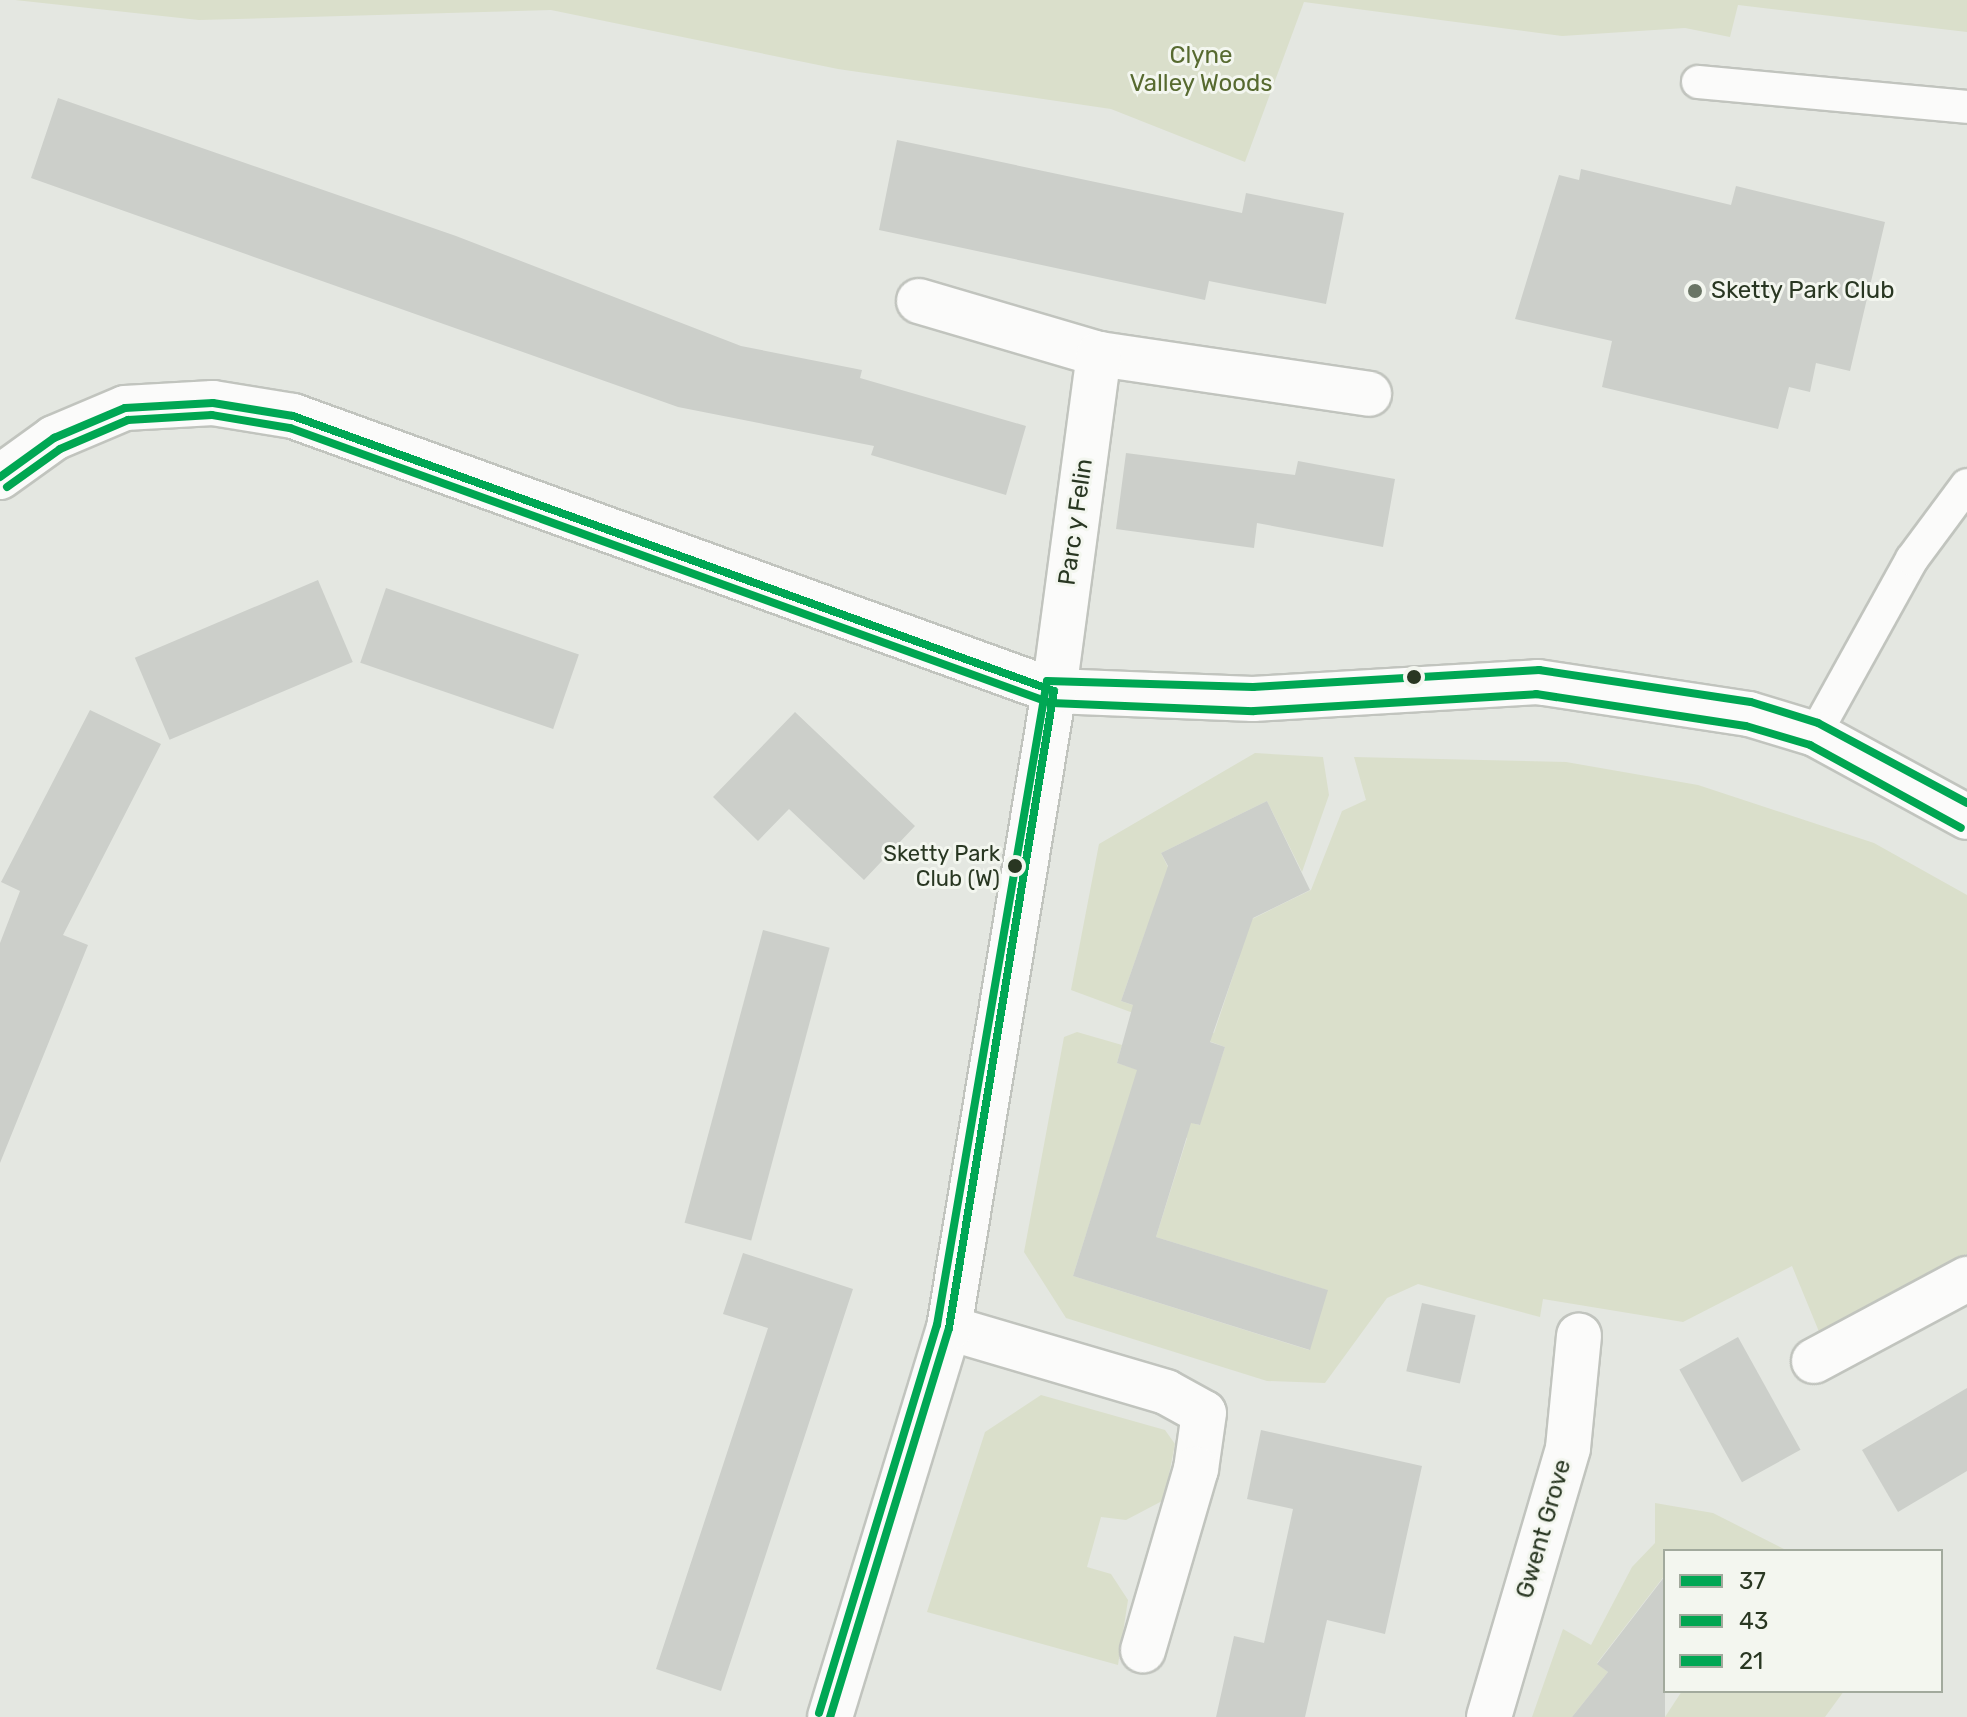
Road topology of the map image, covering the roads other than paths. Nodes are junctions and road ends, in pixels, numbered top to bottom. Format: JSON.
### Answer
{"nodes":[{"id":1,"x":1698,"y":82,"type":"dead end"},
{"id":2,"x":1967,"y":107,"type":"edge"},
{"id":3,"x":919,"y":301,"type":"dead end"},
{"id":4,"x":1099,"y":354,"type":"junction"},
{"id":5,"x":1369,"y":394,"type":"dead end"},
{"id":6,"x":0,"y":477,"type":"edge"},
{"id":7,"x":1967,"y":485,"type":"edge"},
{"id":8,"x":1054,"y":691,"type":"junction"},
{"id":9,"x":1815,"y":734,"type":"junction"},
{"id":10,"x":1967,"y":817,"type":"edge"},
{"id":11,"x":1967,"y":1279,"type":"edge"},
{"id":12,"x":949,"y":1328,"type":"junction"},
{"id":13,"x":1579,"y":1336,"type":"dead end"},
{"id":14,"x":1814,"y":1361,"type":"dead end"},
{"id":15,"x":1143,"y":1650,"type":"dead end"},
{"id":16,"x":830,"y":1717,"type":"edge"},
{"id":17,"x":1489,"y":1717,"type":"edge"}],
"edges":[{"from":1,"to":2,"type":"lane"},
{"from":3,"to":4,"type":"street"},
{"from":4,"to":5,"type":"street"},
{"from":4,"to":8,"type":"street","name":"Parc y Felin"},
{"from":6,"to":8,"type":"street"},
{"from":7,"to":9,"type":"lane"},
{"from":8,"to":9,"type":"street"},
{"from":8,"to":12,"type":"street","name":"Parc y Felin"},
{"from":9,"to":10,"type":"street"},
{"from":11,"to":14,"type":"street"},
{"from":12,"to":15,"type":"street"},
{"from":12,"to":16,"type":"street","name":"Parc y Felin"},
{"from":13,"to":17,"type":"street","name":"Gwent Grove"}]}
